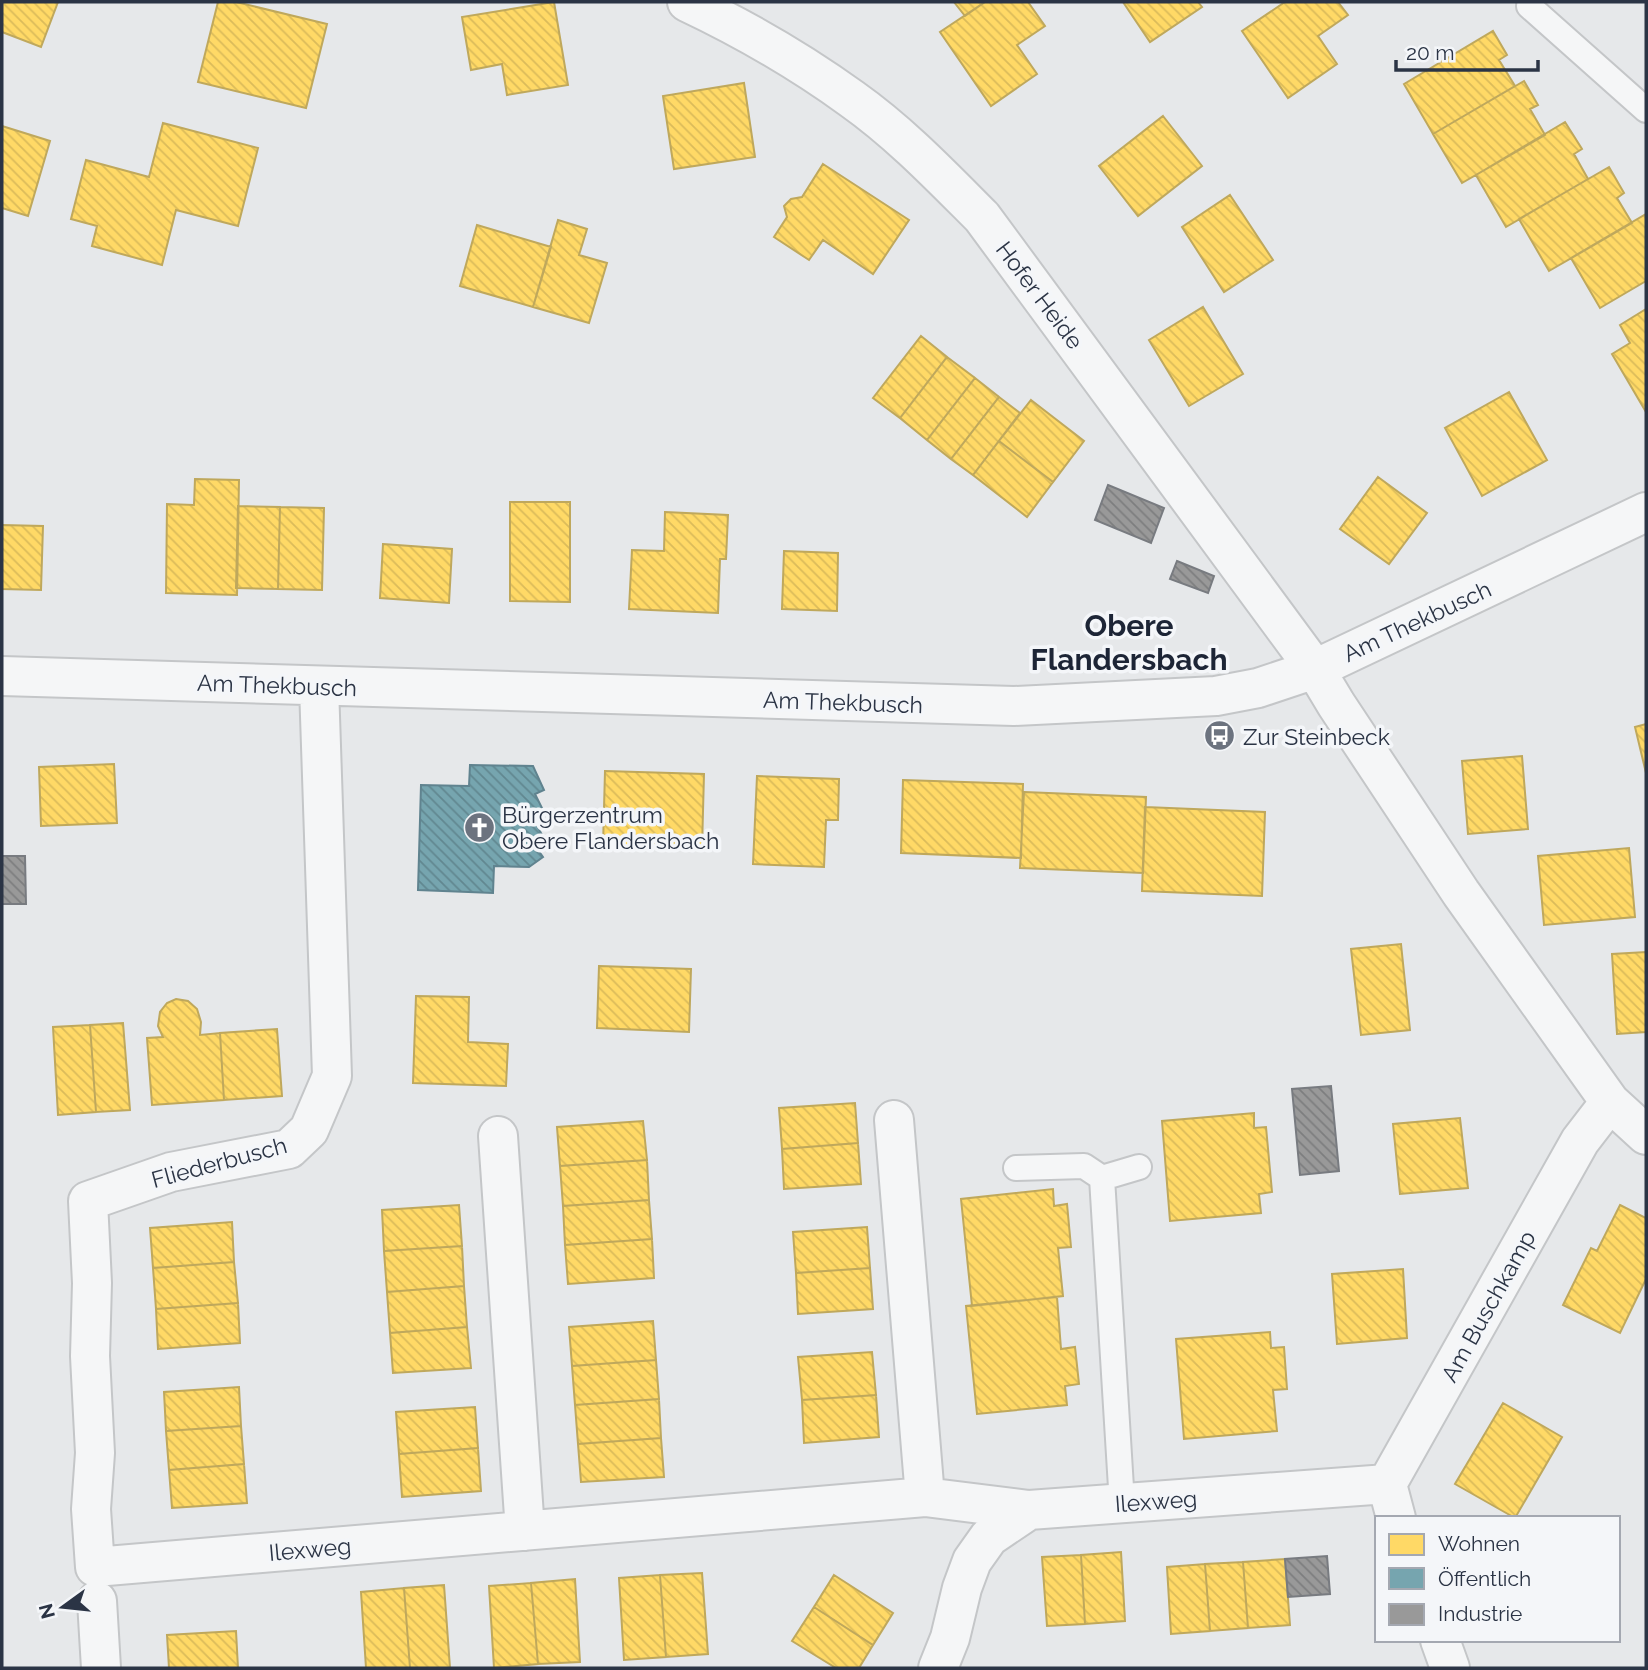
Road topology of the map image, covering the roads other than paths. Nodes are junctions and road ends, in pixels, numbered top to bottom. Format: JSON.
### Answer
{"nodes":[{"id":1,"x":687,"y":2,"type":"edge"},
{"id":2,"x":1529,"y":6,"type":"dead end"},
{"id":3,"x":1646,"y":110,"type":"edge"},
{"id":4,"x":1646,"y":512,"type":"edge"},
{"id":5,"x":1315,"y":669,"type":"junction"},
{"id":6,"x":2,"y":676,"type":"edge"},
{"id":7,"x":319,"y":686,"type":"junction"},
{"id":8,"x":1610,"y":1101,"type":"junction"},
{"id":9,"x":894,"y":1120,"type":"dead end"},
{"id":10,"x":1646,"y":1135,"type":"edge"},
{"id":11,"x":498,"y":1136,"type":"dead end"},
{"id":12,"x":1139,"y":1167,"type":"dead end"},
{"id":13,"x":1016,"y":1168,"type":"dead end"},
{"id":14,"x":1102,"y":1178,"type":"junction"},
{"id":15,"x":925,"y":1497,"type":"junction"},
{"id":16,"x":1392,"y":1501,"type":"edge"},
{"id":17,"x":1122,"y":1504,"type":"junction"},
{"id":18,"x":1028,"y":1510,"type":"junction"},
{"id":19,"x":525,"y":1531,"type":"junction"},
{"id":20,"x":96,"y":1584,"type":"junction"},
{"id":21,"x":1441,"y":1642,"type":"edge"},
{"id":22,"x":101,"y":1668,"type":"edge"},
{"id":23,"x":937,"y":1668,"type":"edge"},
{"id":24,"x":1450,"y":1668,"type":"edge"}],
"edges":[{"from":1,"to":5,"type":"street","name":"Hofer Heide"},
{"from":2,"to":3,"type":"lane"},
{"from":4,"to":5,"type":"street","name":"Am Thekbusch"},
{"from":5,"to":7,"type":"street","name":"Am Thekbusch"},
{"from":5,"to":8,"type":"street"},
{"from":6,"to":7,"type":"street","name":"Am Thekbusch"},
{"from":7,"to":20,"type":"street","name":"Fliederbusch"},
{"from":8,"to":10,"type":"street"},
{"from":8,"to":16,"type":"street","name":"Am Buschkamp"},
{"from":9,"to":15,"type":"street"},
{"from":11,"to":19,"type":"street"},
{"from":12,"to":14,"type":"lane"},
{"from":13,"to":14,"type":"lane"},
{"from":14,"to":17,"type":"lane"},
{"from":15,"to":18,"type":"street","name":"Ilexweg"},
{"from":15,"to":19,"type":"street","name":"Ilexweg"},
{"from":16,"to":17,"type":"street","name":"Ilexweg"},
{"from":17,"to":18,"type":"street","name":"Ilexweg"},
{"from":18,"to":23,"type":"street"},
{"from":19,"to":20,"type":"street","name":"Ilexweg"},
{"from":20,"to":22,"type":"street","name":"Fliederbusch"},
{"from":21,"to":24,"type":"street"}]}
